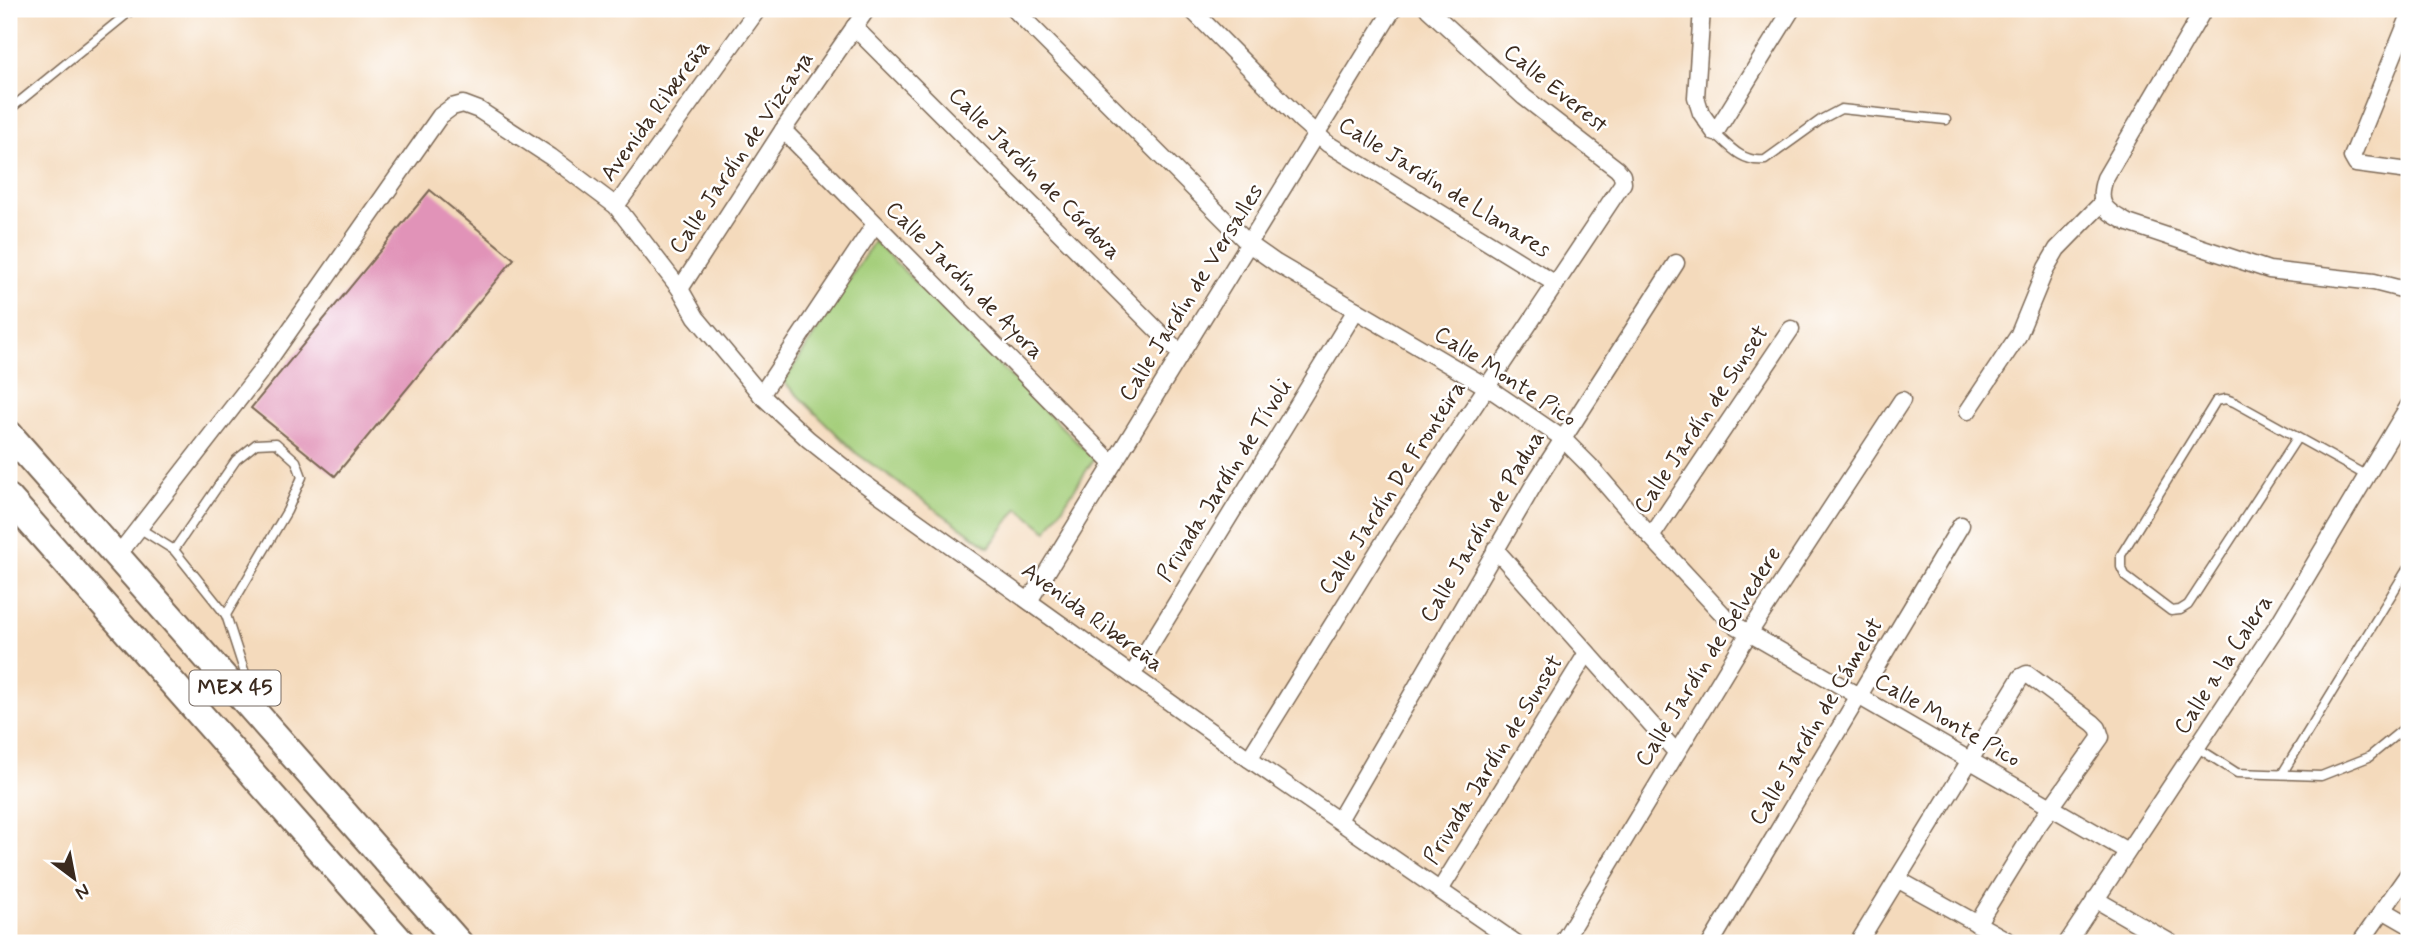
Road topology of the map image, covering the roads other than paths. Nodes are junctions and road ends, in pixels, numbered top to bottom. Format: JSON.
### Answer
{"nodes":[{"id":1,"x":133,"y":9,"type":"edge"},
{"id":2,"x":758,"y":9,"type":"edge"},
{"id":3,"x":867,"y":9,"type":"edge"},
{"id":4,"x":1014,"y":9,"type":"edge"},
{"id":5,"x":1191,"y":9,"type":"edge"},
{"id":6,"x":1392,"y":9,"type":"edge"},
{"id":7,"x":1429,"y":9,"type":"edge"},
{"id":8,"x":1702,"y":9,"type":"edge"},
{"id":9,"x":1793,"y":9,"type":"edge"},
{"id":10,"x":2204,"y":9,"type":"edge"},
{"id":11,"x":2409,"y":17,"type":"edge"},
{"id":12,"x":854,"y":27,"type":"junction"},
{"id":13,"x":9,"y":110,"type":"edge"},
{"id":14,"x":1947,"y":120,"type":"dead end"},
{"id":15,"x":783,"y":130,"type":"junction"},
{"id":16,"x":1716,"y":133,"type":"junction"},
{"id":17,"x":1316,"y":134,"type":"junction"},
{"id":18,"x":2409,"y":170,"type":"edge"},
{"id":19,"x":1622,"y":176,"type":"joint"},
{"id":20,"x":2102,"y":203,"type":"junction"},
{"id":21,"x":616,"y":206,"type":"junction"},
{"id":22,"x":875,"y":223,"type":"junction"},
{"id":23,"x":1250,"y":244,"type":"junction"},
{"id":24,"x":1676,"y":263,"type":"dead end"},
{"id":25,"x":1556,"y":284,"type":"junction"},
{"id":26,"x":680,"y":289,"type":"junction"},
{"id":27,"x":2409,"y":291,"type":"edge"},
{"id":28,"x":1356,"y":310,"type":"junction"},
{"id":29,"x":1791,"y":330,"type":"dead end"},
{"id":30,"x":1181,"y":354,"type":"junction"},
{"id":31,"x":1487,"y":387,"type":"junction"},
{"id":32,"x":761,"y":395,"type":"junction"},
{"id":33,"x":1902,"y":400,"type":"dead end"},
{"id":34,"x":2409,"y":405,"type":"edge"},
{"id":35,"x":1968,"y":411,"type":"dead end"},
{"id":36,"x":9,"y":434,"type":"edge"},
{"id":37,"x":1562,"y":438,"type":"junction"},
{"id":38,"x":2297,"y":438,"type":"junction"},
{"id":39,"x":1114,"y":464,"type":"junction"},
{"id":40,"x":2367,"y":476,"type":"junction"},
{"id":41,"x":9,"y":498,"type":"edge"},
{"id":42,"x":1961,"y":525,"type":"dead end"},
{"id":43,"x":139,"y":527,"type":"junction"},
{"id":44,"x":1651,"y":537,"type":"junction"},
{"id":45,"x":1495,"y":549,"type":"junction"},
{"id":46,"x":174,"y":550,"type":"junction"},
{"id":47,"x":118,"y":555,"type":"junction"},
{"id":48,"x":2409,"y":566,"type":"edge"},
{"id":49,"x":1029,"y":601,"type":"junction"},
{"id":50,"x":226,"y":615,"type":"junction"},
{"id":51,"x":1748,"y":633,"type":"junction"},
{"id":52,"x":1587,"y":653,"type":"junction"},
{"id":53,"x":1132,"y":675,"type":"junction"},
{"id":54,"x":1859,"y":696,"type":"junction"},
{"id":55,"x":259,"y":715,"type":"junction"},
{"id":56,"x":2409,"y":720,"type":"edge"},
{"id":57,"x":2198,"y":748,"type":"junction"},
{"id":58,"x":1676,"y":752,"type":"junction"},
{"id":59,"x":1249,"y":759,"type":"junction"},
{"id":60,"x":1970,"y":760,"type":"junction"},
{"id":61,"x":2282,"y":774,"type":"junction"},
{"id":62,"x":2051,"y":807,"type":"junction"},
{"id":63,"x":1339,"y":820,"type":"junction"},
{"id":64,"x":2127,"y":852,"type":"junction"},
{"id":65,"x":2409,"y":873,"type":"edge"},
{"id":66,"x":1897,"y":879,"type":"junction"},
{"id":67,"x":1440,"y":890,"type":"junction"},
{"id":68,"x":2095,"y":900,"type":"junction"},
{"id":69,"x":2383,"y":910,"type":"junction"},
{"id":70,"x":1977,"y":924,"type":"junction"},
{"id":71,"x":2409,"y":925,"type":"edge"},
{"id":72,"x":402,"y":943,"type":"edge"},
{"id":73,"x":459,"y":943,"type":"edge"},
{"id":74,"x":1516,"y":943,"type":"edge"},
{"id":75,"x":1562,"y":943,"type":"edge"},
{"id":76,"x":1711,"y":943,"type":"edge"},
{"id":77,"x":1858,"y":943,"type":"edge"},
{"id":78,"x":2012,"y":943,"type":"edge"},
{"id":79,"x":2067,"y":943,"type":"edge"},
{"id":80,"x":2171,"y":943,"type":"edge"},
{"id":81,"x":2360,"y":943,"type":"edge"}],
"edges":[{"from":1,"to":13,"type":"lane"},
{"from":2,"to":21,"type":"street","name":"Avenida Ribereña"},
{"from":3,"to":12,"type":"street","name":"Calle Jardín de Vizcaya"},
{"from":4,"to":23,"type":"street","name":"Calle Monte Pico"},
{"from":5,"to":17,"type":"street","name":"Calle Jardín de Llanares"},
{"from":6,"to":17,"type":"street","name":"Calle Jardín de Versalles"},
{"from":7,"to":19,"type":"street","name":"Calle Everest"},
{"from":8,"to":16,"type":"street"},
{"from":9,"to":16,"type":"street"},
{"from":10,"to":20,"type":"street"},
{"from":11,"to":18,"type":"street"},
{"from":12,"to":15,"type":"street","name":"Calle Jardín de Vizcaya"},
{"from":12,"to":30,"type":"street","name":"Calle Jardín de Córdova"},
{"from":14,"to":16,"type":"lane"},
{"from":15,"to":22,"type":"street","name":"Calle Jardín de Ayora"},
{"from":15,"to":26,"type":"street","name":"Calle Jardín de Vizcaya"},
{"from":17,"to":23,"type":"street","name":"Calle Jardín de Versalles"},
{"from":17,"to":25,"type":"street","name":"Calle Jardín de Llanares"},
{"from":19,"to":25,"type":"street","name":"Calle Jardín De Fronteira"},
{"from":20,"to":27,"type":"street"},
{"from":20,"to":35,"type":"street"},
{"from":21,"to":26,"type":"street","name":"Avenida Ribereña"},
{"from":21,"to":43,"type":"street","name":"Avenida Ribereña"},
{"from":22,"to":32,"type":"street"},
{"from":22,"to":39,"type":"street","name":"Calle Jardín de Ayora"},
{"from":23,"to":28,"type":"street","name":"Calle Monte Pico"},
{"from":23,"to":30,"type":"street","name":"Calle Jardín de Versalles"},
{"from":24,"to":37,"type":"street","name":"Calle Jardín de Padua"},
{"from":25,"to":31,"type":"street","name":"Calle Jardín De Fronteira"},
{"from":26,"to":32,"type":"street","name":"Avenida Ribereña"},
{"from":28,"to":31,"type":"street","name":"Calle Monte Pico"},
{"from":28,"to":53,"type":"street","name":"Privada Jardín de Tívoli"},
{"from":29,"to":44,"type":"street","name":"Calle Jardín de Sunset"},
{"from":30,"to":39,"type":"street","name":"Calle Jardín de Versalles"},
{"from":31,"to":37,"type":"street","name":"Calle Monte Pico"},
{"from":31,"to":59,"type":"street","name":"Calle Jardín De Fronteira"},
{"from":32,"to":49,"type":"street","name":"Avenida Ribereña"},
{"from":33,"to":51,"type":"street","name":"Calle Jardín de Belvedere"},
{"from":34,"to":40,"type":"street","name":"Calle a la Calera"},
{"from":36,"to":47,"type":"highway","number":"MEX 45"},
{"from":37,"to":44,"type":"street","name":"Calle Monte Pico"},
{"from":37,"to":45,"type":"street","name":"Calle Jardín de Padua"},
{"from":38,"to":38,"type":"lane"},
{"from":38,"to":40,"type":"lane"},
{"from":39,"to":49,"type":"street","name":"Calle Jardín de Versalles"},
{"from":40,"to":57,"type":"street","name":"Calle a la Calera"},
{"from":41,"to":72,"type":"highway","number":"MEX 45"},
{"from":42,"to":54,"type":"street","name":"Calle Jardín de Cámelot"},
{"from":43,"to":46,"type":"lane"},
{"from":43,"to":47,"type":"street"},
{"from":44,"to":51,"type":"street","name":"Calle Monte Pico"},
{"from":45,"to":52,"type":"street"},
{"from":45,"to":63,"type":"street","name":"Calle Jardín de Padua"},
{"from":46,"to":50,"type":"lane"},
{"from":46,"to":50,"type":"lane"},
{"from":47,"to":55,"type":"highway","number":"MEX 45"},
{"from":48,"to":61,"type":"lane"},
{"from":49,"to":53,"type":"street","name":"Avenida Ribereña"},
{"from":50,"to":55,"type":"lane"},
{"from":51,"to":54,"type":"street","name":"Calle Monte Pico"},
{"from":51,"to":58,"type":"street","name":"Calle Jardín de Belvedere"},
{"from":52,"to":58,"type":"street"},
{"from":52,"to":67,"type":"street","name":"Privada Jardín de Sunset"},
{"from":53,"to":59,"type":"street","name":"Avenida Ribereña"},
{"from":54,"to":60,"type":"street","name":"Calle Monte Pico"},
{"from":54,"to":76,"type":"street","name":"Calle Jardín de Cámelot"},
{"from":55,"to":73,"type":"highway","number":"MEX 45"},
{"from":56,"to":61,"type":"lane"},
{"from":57,"to":61,"type":"lane"},
{"from":57,"to":64,"type":"street","name":"Calle a la Calera"},
{"from":58,"to":75,"type":"street","name":"Calle Jardín de Belvedere"},
{"from":59,"to":63,"type":"street","name":"Avenida Ribereña"},
{"from":60,"to":62,"type":"street","name":"Calle Monte Pico"},
{"from":60,"to":62,"type":"street"},
{"from":60,"to":66,"type":"street"},
{"from":62,"to":64,"type":"street","name":"Calle Monte Pico"},
{"from":62,"to":70,"type":"street"},
{"from":63,"to":67,"type":"street","name":"Avenida Ribereña"},
{"from":64,"to":68,"type":"street","name":"Calle a la Calera"},
{"from":65,"to":69,"type":"street"},
{"from":66,"to":70,"type":"street"},
{"from":66,"to":77,"type":"street"},
{"from":67,"to":74,"type":"street","name":"Avenida Ribereña"},
{"from":68,"to":79,"type":"street","name":"Calle a la Calera"},
{"from":68,"to":80,"type":"street"},
{"from":69,"to":71,"type":"street"},
{"from":69,"to":81,"type":"street"},
{"from":70,"to":78,"type":"street"}]}
